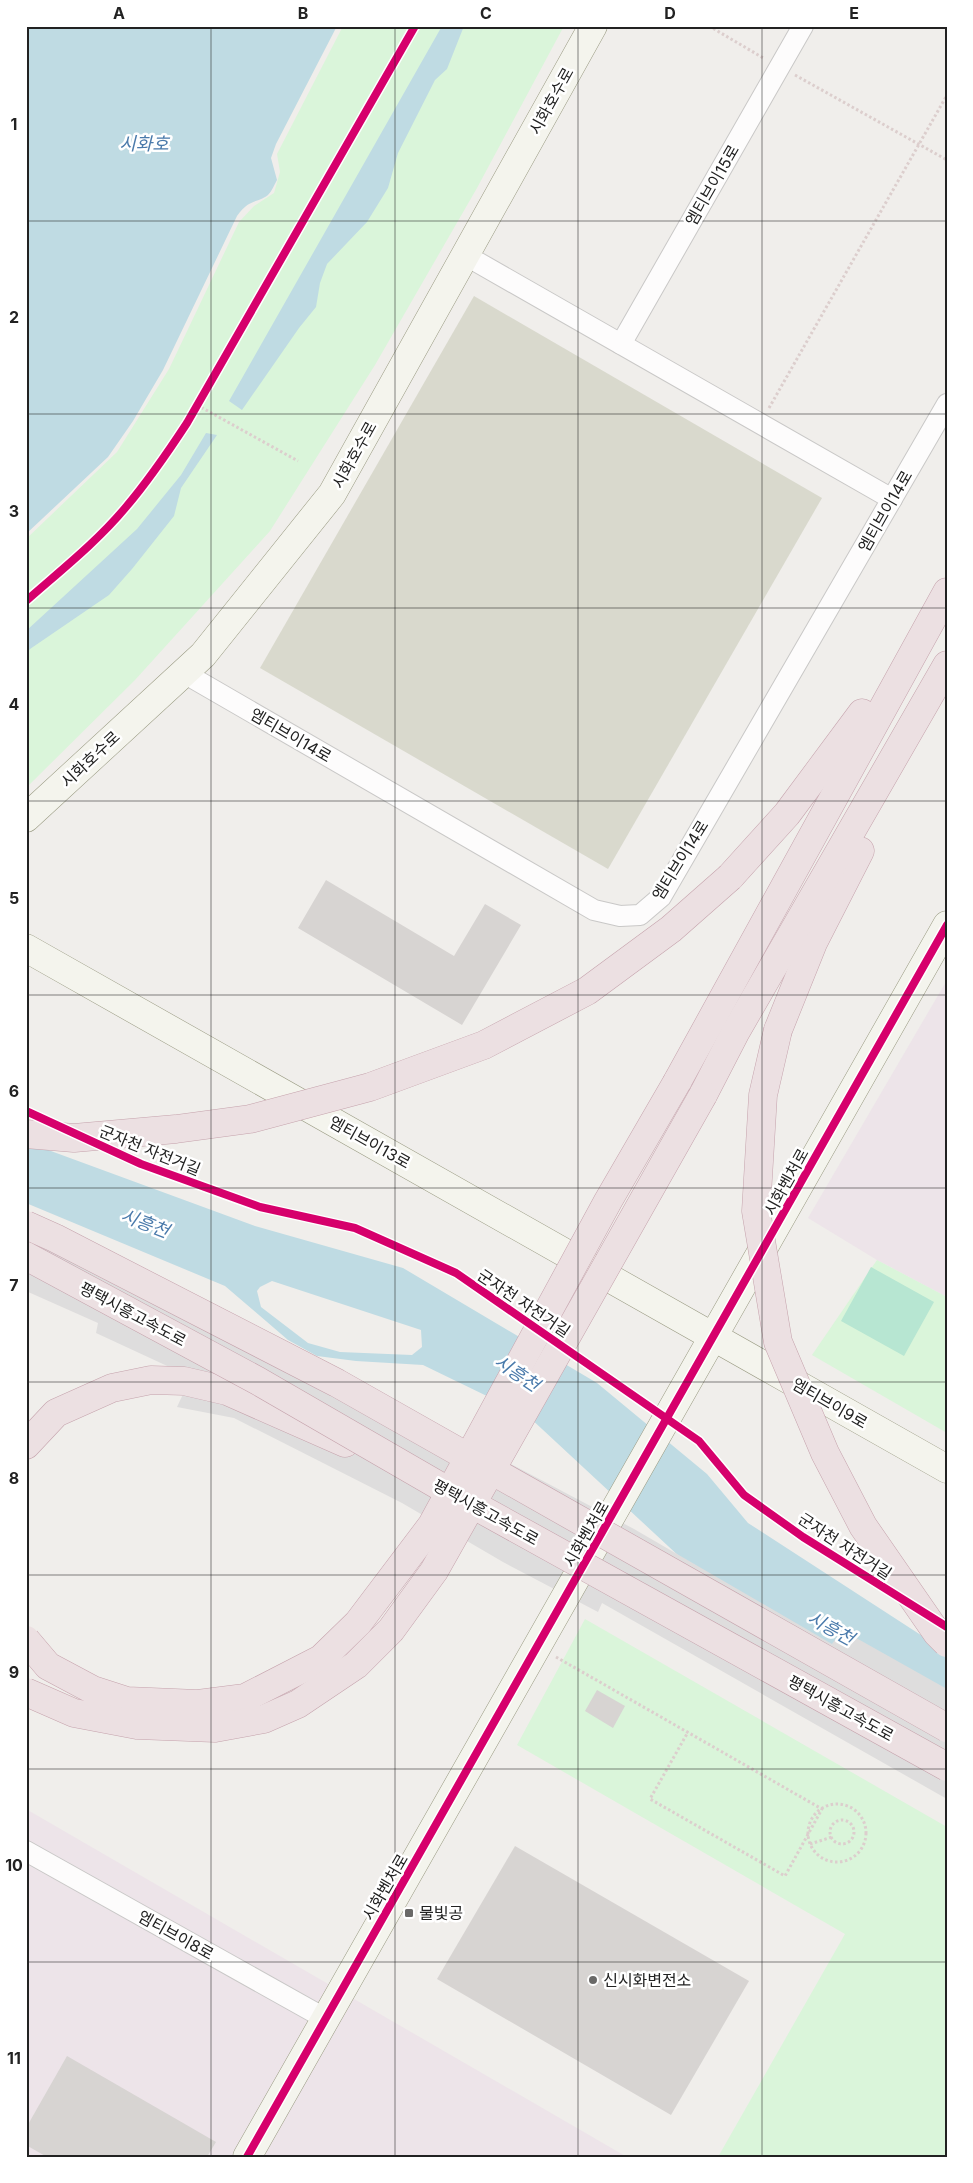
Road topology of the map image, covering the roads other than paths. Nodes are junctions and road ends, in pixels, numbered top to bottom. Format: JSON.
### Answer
{"nodes":[{"id":1,"x":592,"y":26,"type":"edge"},
{"id":2,"x":803,"y":26,"type":"edge"},
{"id":3,"x":465,"y":255,"type":"junction"},
{"id":4,"x":621,"y":344,"type":"junction"},
{"id":5,"x":947,"y":404,"type":"edge"},
{"id":6,"x":892,"y":499,"type":"junction"},
{"id":7,"x":947,"y":576,"type":"edge"},
{"id":8,"x":947,"y":592,"type":"edge"},
{"id":9,"x":947,"y":665,"type":"edge"},
{"id":10,"x":184,"y":673,"type":"junction"},
{"id":11,"x":947,"y":680,"type":"edge"},
{"id":12,"x":26,"y":818,"type":"edge"},
{"id":13,"x":947,"y":925,"type":"edge"},
{"id":14,"x":26,"y":948,"type":"edge"},
{"id":15,"x":26,"y":1134,"type":"edge"},
{"id":16,"x":26,"y":1225,"type":"edge"},
{"id":17,"x":26,"y":1256,"type":"edge"},
{"id":18,"x":714,"y":1337,"type":"junction"},
{"id":19,"x":26,"y":1445,"type":"edge"},
{"id":20,"x":947,"y":1469,"type":"edge"},
{"id":21,"x":444,"y":1488,"type":"junction"},
{"id":22,"x":26,"y":1640,"type":"edge"},
{"id":23,"x":947,"y":1643,"type":"edge"},
{"id":24,"x":26,"y":1692,"type":"edge"},
{"id":25,"x":947,"y":1728,"type":"edge"},
{"id":26,"x":947,"y":1767,"type":"edge"},
{"id":27,"x":26,"y":1852,"type":"edge"},
{"id":28,"x":326,"y":2019,"type":"junction"},
{"id":29,"x":247,"y":2157,"type":"edge"}],
"edges":[{"from":1,"to":3,"type":"street","name":"시화호수로"},
{"from":2,"to":4,"type":"street","name":"엠티브이15로"},
{"from":3,"to":4,"type":"street"},
{"from":3,"to":10,"type":"street","name":"시화호수로"},
{"from":4,"to":6,"type":"street"},
{"from":5,"to":6,"type":"street","name":"엠티브이14로"},
{"from":6,"to":10,"type":"street","name":"엠티브이14로"},
{"from":7,"to":15,"type":"highway","bridge":true},
{"from":8,"to":22,"type":"highway","bridge":true},
{"from":9,"to":24,"type":"highway","bridge":true},
{"from":10,"to":12,"type":"street","name":"시화호수로"},
{"from":11,"to":23,"type":"highway","bridge":true},
{"from":13,"to":18,"type":"street","name":"시화벤처로"},
{"from":14,"to":18,"type":"street","name":"엠티브이13로"},
{"from":16,"to":25,"type":"highway","name":"평택시흥고속도로","bridge":true},
{"from":17,"to":21,"type":"highway","name":"평택시흥고속도로","bridge":true},
{"from":18,"to":20,"type":"street","name":"엠티브이9로"},
{"from":18,"to":28,"type":"street","name":"시화벤처로"},
{"from":19,"to":21,"type":"highway","bridge":true},
{"from":21,"to":26,"type":"highway","name":"평택시흥고속도로","bridge":true},
{"from":27,"to":28,"type":"street","name":"엠티브이8로"},
{"from":28,"to":29,"type":"street","name":"시화벤처로"}]}
